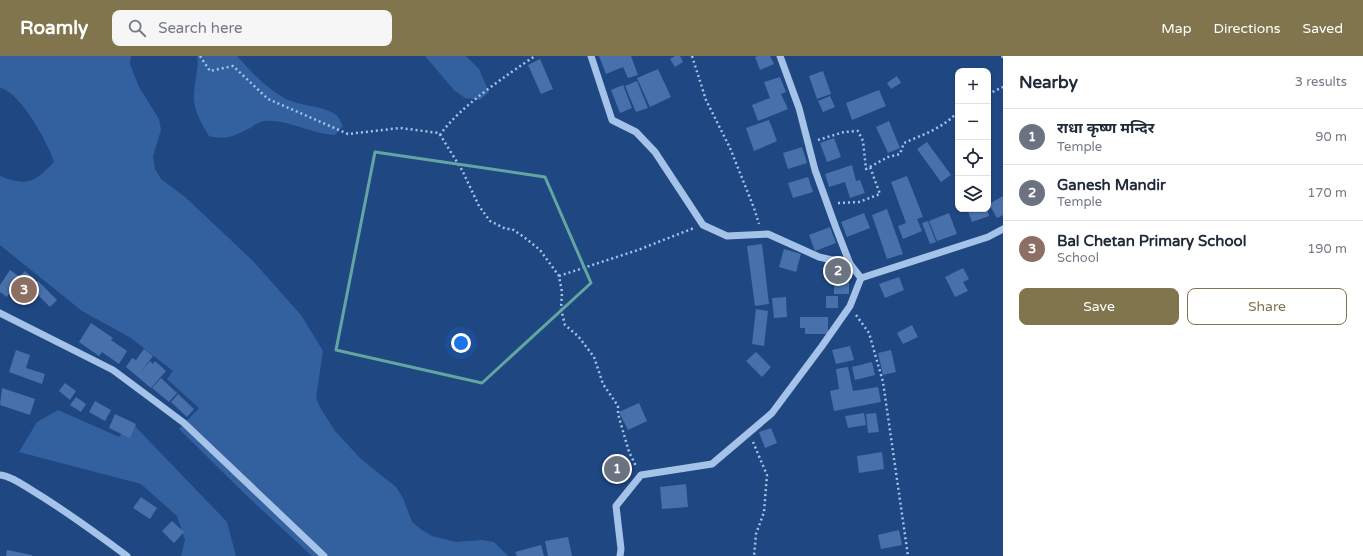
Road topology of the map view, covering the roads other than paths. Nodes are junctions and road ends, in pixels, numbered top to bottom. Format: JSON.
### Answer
{"nodes":[{"id":1,"x":591,"y":56,"type":"edge"},
{"id":2,"x":780,"y":56,"type":"edge"},
{"id":3,"x":1003,"y":229,"type":"edge"},
{"id":4,"x":850,"y":264,"type":"junction"},
{"id":5,"x":861,"y":278,"type":"junction"},
{"id":6,"x":0,"y":313,"type":"edge"},
{"id":7,"x":0,"y":475,"type":"edge"},
{"id":8,"x":127,"y":556,"type":"edge"},
{"id":9,"x":324,"y":556,"type":"edge"},
{"id":10,"x":620,"y":556,"type":"edge"}],
"edges":[{"from":1,"to":4,"type":"street"},
{"from":2,"to":4,"type":"street"},
{"from":3,"to":5,"type":"street"},
{"from":4,"to":5,"type":"street"},
{"from":5,"to":10,"type":"street"},
{"from":6,"to":9,"type":"street"},
{"from":7,"to":8,"type":"street"}]}
